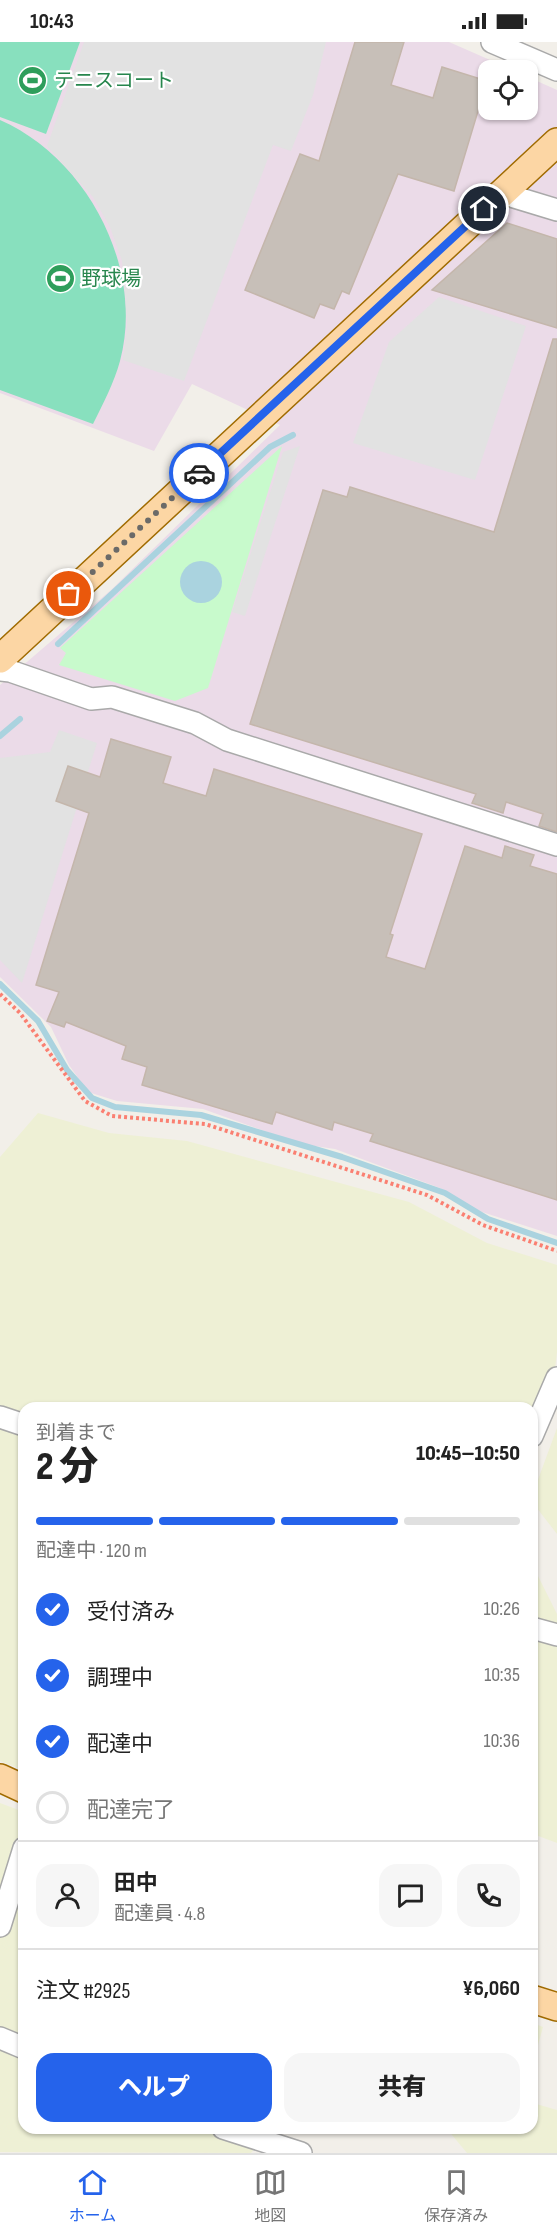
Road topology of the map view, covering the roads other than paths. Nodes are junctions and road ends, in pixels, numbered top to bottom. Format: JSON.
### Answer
{"nodes":[{"id":1,"x":492,"y":42,"type":"edge"},
{"id":2,"x":557,"y":70,"type":"edge"},
{"id":3,"x":557,"y":142,"type":"edge"},
{"id":4,"x":501,"y":193,"type":"junction"},
{"id":5,"x":557,"y":210,"type":"edge"},
{"id":6,"x":0,"y":658,"type":"edge"},
{"id":7,"x":0,"y":670,"type":"edge"},
{"id":8,"x":557,"y":845,"type":"edge"},
{"id":9,"x":557,"y":1378,"type":"edge"},
{"id":10,"x":0,"y":1417,"type":"edge"},
{"id":11,"x":538,"y":1422,"type":"edge"},
{"id":12,"x":18,"y":1423,"type":"edge"},
{"id":13,"x":538,"y":1630,"type":"edge"},
{"id":14,"x":557,"y":1635,"type":"edge"},
{"id":15,"x":0,"y":1778,"type":"edge"},
{"id":16,"x":18,"y":1786,"type":"edge"},
{"id":17,"x":18,"y":1868,"type":"edge"},
{"id":18,"x":0,"y":1926,"type":"edge"},
{"id":19,"x":538,"y":2001,"type":"edge"},
{"id":20,"x":557,"y":2007,"type":"edge"},
{"id":21,"x":0,"y":2038,"type":"edge"},
{"id":22,"x":18,"y":2046,"type":"edge"},
{"id":23,"x":242,"y":2134,"type":"edge"},
{"id":24,"x":301,"y":2153,"type":"edge"}],
"edges":[{"from":1,"to":2,"type":"street"},
{"from":3,"to":4,"type":"main road"},
{"from":4,"to":5,"type":"street"},
{"from":4,"to":6,"type":"main road"},
{"from":7,"to":8,"type":"street"},
{"from":9,"to":11,"type":"street"},
{"from":10,"to":12,"type":"street"},
{"from":13,"to":14,"type":"street"},
{"from":15,"to":16,"type":"main road"},
{"from":17,"to":18,"type":"street"},
{"from":19,"to":20,"type":"main road"},
{"from":21,"to":22,"type":"street"},
{"from":23,"to":24,"type":"street"}]}
